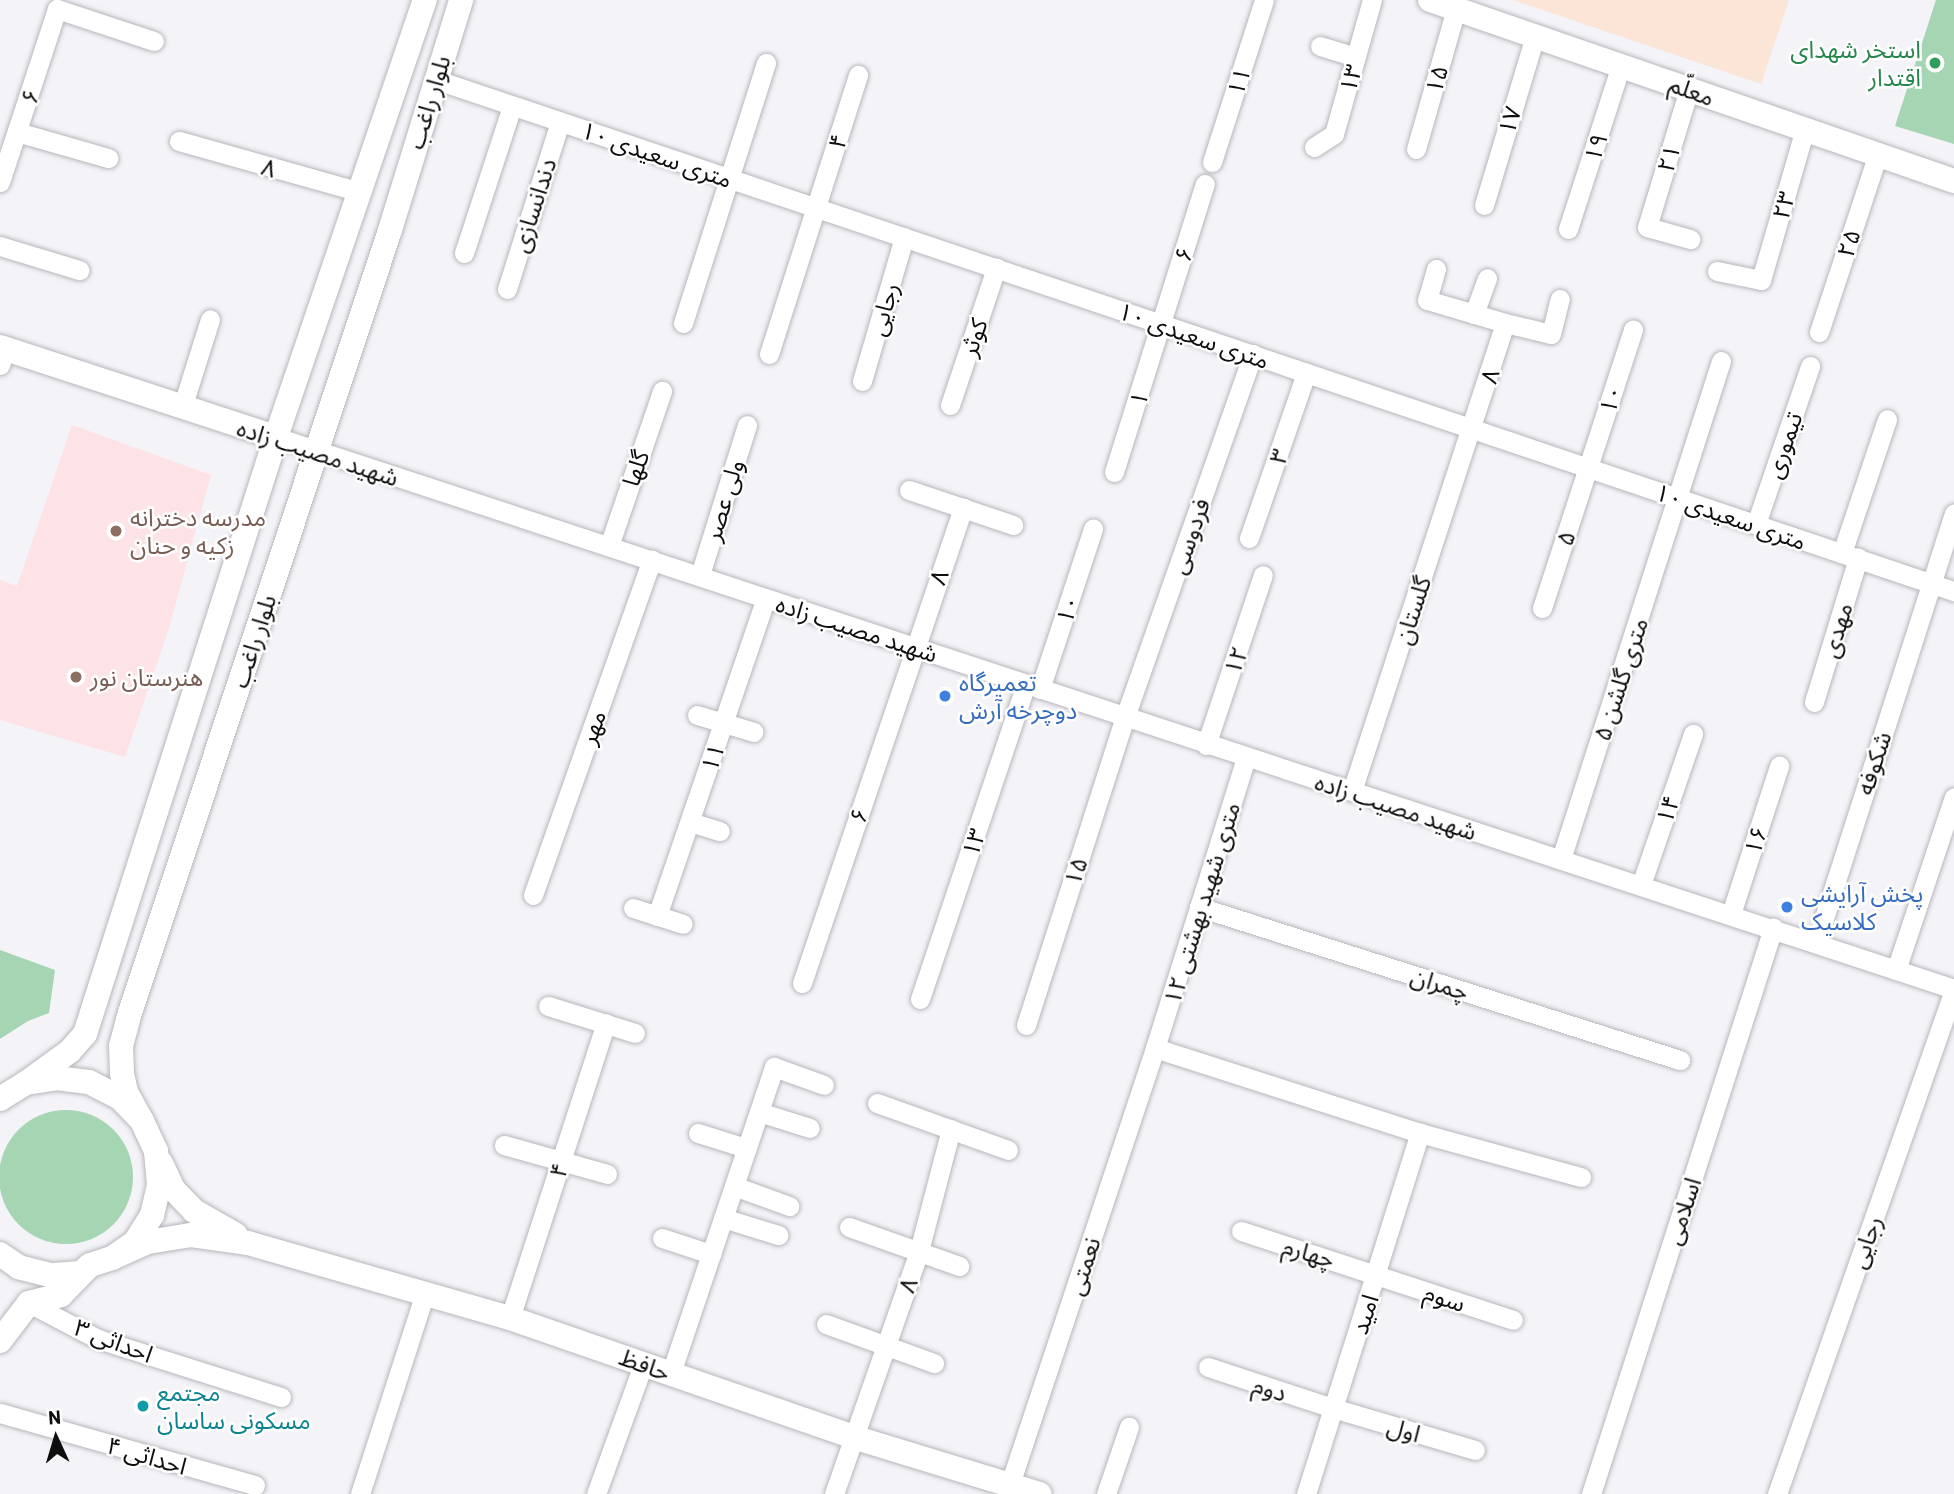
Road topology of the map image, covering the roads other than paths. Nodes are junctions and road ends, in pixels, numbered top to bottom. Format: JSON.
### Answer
{"nodes":[{"id":1,"x":425,"y":0,"type":"edge"},
{"id":2,"x":461,"y":0,"type":"edge"},
{"id":3,"x":1264,"y":0,"type":"edge"},
{"id":4,"x":1372,"y":0,"type":"edge"},
{"id":5,"x":1430,"y":0,"type":"edge"},
{"id":6,"x":1456,"y":9,"type":"junction"},
{"id":7,"x":1535,"y":36,"type":"junction"},
{"id":8,"x":154,"y":41,"type":"dead end"},
{"id":9,"x":1320,"y":46,"type":"dead end"},
{"id":10,"x":1356,"y":57,"type":"junction"},
{"id":11,"x":766,"y":63,"type":"dead end"},
{"id":12,"x":1621,"y":65,"type":"junction"},
{"id":13,"x":858,"y":75,"type":"dead end"},
{"id":14,"x":434,"y":79,"type":"junction"},
{"id":15,"x":1689,"y":89,"type":"junction"},
{"id":16,"x":512,"y":106,"type":"junction"},
{"id":17,"x":560,"y":122,"type":"junction"},
{"id":18,"x":1805,"y":129,"type":"junction"},
{"id":19,"x":17,"y":132,"type":"junction"},
{"id":20,"x":179,"y":141,"type":"dead end"},
{"id":21,"x":1314,"y":147,"type":"dead end"},
{"id":22,"x":1416,"y":149,"type":"dead end"},
{"id":23,"x":1878,"y":154,"type":"junction"},
{"id":24,"x":108,"y":158,"type":"dead end"},
{"id":25,"x":1212,"y":162,"type":"dead end"},
{"id":26,"x":728,"y":178,"type":"junction"},
{"id":27,"x":1954,"y":181,"type":"edge"},
{"id":28,"x":0,"y":183,"type":"edge"},
{"id":29,"x":1205,"y":184,"type":"dead end"},
{"id":30,"x":360,"y":192,"type":"junction"},
{"id":31,"x":1484,"y":205,"type":"dead end"},
{"id":32,"x":816,"y":208,"type":"junction"},
{"id":33,"x":1568,"y":229,"type":"dead end"},
{"id":34,"x":904,"y":237,"type":"junction"},
{"id":35,"x":1690,"y":239,"type":"dead end"},
{"id":36,"x":0,"y":246,"type":"edge"},
{"id":37,"x":464,"y":253,"type":"dead end"},
{"id":38,"x":996,"y":268,"type":"junction"},
{"id":39,"x":1436,"y":269,"type":"dead end"},
{"id":40,"x":79,"y":270,"type":"dead end"},
{"id":41,"x":1717,"y":271,"type":"dead end"},
{"id":42,"x":1487,"y":278,"type":"dead end"},
{"id":43,"x":507,"y":289,"type":"dead end"},
{"id":44,"x":1560,"y":299,"type":"dead end"},
{"id":45,"x":1474,"y":314,"type":"junction"},
{"id":46,"x":209,"y":319,"type":"dead end"},
{"id":47,"x":683,"y":323,"type":"dead end"},
{"id":48,"x":1505,"y":323,"type":"junction"},
{"id":49,"x":1161,"y":324,"type":"junction"},
{"id":50,"x":1633,"y":330,"type":"dead end"},
{"id":51,"x":1819,"y":332,"type":"dead end"},
{"id":52,"x":2,"y":353,"type":"edge"},
{"id":53,"x":769,"y":354,"type":"dead end"},
{"id":54,"x":1253,"y":355,"type":"junction"},
{"id":55,"x":1721,"y":361,"type":"dead end"},
{"id":56,"x":1810,"y":366,"type":"dead end"},
{"id":57,"x":1306,"y":373,"type":"junction"},
{"id":58,"x":862,"y":381,"type":"dead end"},
{"id":59,"x":662,"y":391,"type":"dead end"},
{"id":60,"x":950,"y":405,"type":"dead end"},
{"id":61,"x":182,"y":408,"type":"junction"},
{"id":62,"x":1887,"y":419,"type":"dead end"},
{"id":63,"x":747,"y":425,"type":"dead end"},
{"id":64,"x":1473,"y":429,"type":"junction"},
{"id":65,"x":276,"y":437,"type":"junction"},
{"id":66,"x":315,"y":452,"type":"junction"},
{"id":67,"x":1588,"y":467,"type":"junction"},
{"id":68,"x":1114,"y":472,"type":"dead end"},
{"id":69,"x":909,"y":490,"type":"dead end"},
{"id":70,"x":1679,"y":498,"type":"junction"},
{"id":71,"x":963,"y":508,"type":"junction"},
{"id":72,"x":1954,"y":514,"type":"edge"},
{"id":73,"x":1756,"y":524,"type":"junction"},
{"id":74,"x":1013,"y":525,"type":"dead end"},
{"id":75,"x":1093,"y":529,"type":"dead end"},
{"id":76,"x":1249,"y":538,"type":"dead end"},
{"id":77,"x":609,"y":546,"type":"junction"},
{"id":78,"x":1850,"y":556,"type":"junction"},
{"id":79,"x":652,"y":559,"type":"junction"},
{"id":80,"x":700,"y":575,"type":"junction"},
{"id":81,"x":1263,"y":575,"type":"dead end"},
{"id":82,"x":1931,"y":583,"type":"junction"},
{"id":83,"x":1954,"y":591,"type":"edge"},
{"id":84,"x":766,"y":598,"type":"junction"},
{"id":85,"x":1542,"y":608,"type":"dead end"},
{"id":86,"x":914,"y":647,"type":"junction"},
{"id":87,"x":1033,"y":687,"type":"junction"},
{"id":88,"x":1814,"y":702,"type":"dead end"},
{"id":89,"x":697,"y":715,"type":"dead end"},
{"id":90,"x":1125,"y":717,"type":"junction"},
{"id":91,"x":723,"y":723,"type":"junction"},
{"id":92,"x":754,"y":732,"type":"dead end"},
{"id":93,"x":1693,"y":734,"type":"dead end"},
{"id":94,"x":1206,"y":744,"type":"junction"},
{"id":95,"x":1246,"y":758,"type":"junction"},
{"id":96,"x":1779,"y":766,"type":"dead end"},
{"id":97,"x":1352,"y":792,"type":"junction"},
{"id":98,"x":1954,"y":797,"type":"edge"},
{"id":99,"x":690,"y":822,"type":"junction"},
{"id":100,"x":720,"y":831,"type":"dead end"},
{"id":101,"x":1561,"y":859,"type":"junction"},
{"id":102,"x":1641,"y":885,"type":"junction"},
{"id":103,"x":533,"y":895,"type":"dead end"},
{"id":104,"x":1199,"y":907,"type":"junction"},
{"id":105,"x":633,"y":908,"type":"dead end"},
{"id":106,"x":1731,"y":914,"type":"junction"},
{"id":107,"x":657,"y":916,"type":"junction"},
{"id":108,"x":683,"y":924,"type":"dead end"},
{"id":109,"x":1773,"y":928,"type":"junction"},
{"id":110,"x":1816,"y":943,"type":"junction"},
{"id":111,"x":1896,"y":970,"type":"junction"},
{"id":112,"x":802,"y":983,"type":"dead end"},
{"id":113,"x":1954,"y":990,"type":"edge"},
{"id":114,"x":920,"y":999,"type":"dead end"},
{"id":115,"x":548,"y":1006,"type":"dead end"},
{"id":116,"x":606,"y":1023,"type":"junction"},
{"id":117,"x":1026,"y":1025,"type":"dead end"},
{"id":118,"x":635,"y":1033,"type":"dead end"},
{"id":119,"x":1156,"y":1048,"type":"junction"},
{"id":120,"x":1681,"y":1060,"type":"dead end"},
{"id":121,"x":26,"y":1083,"type":"junction"},
{"id":122,"x":824,"y":1085,"type":"dead end"},
{"id":123,"x":0,"y":1099,"type":"edge"},
{"id":124,"x":877,"y":1102,"type":"dead end"},
{"id":125,"x":759,"y":1112,"type":"junction"},
{"id":126,"x":142,"y":1121,"type":"junction"},
{"id":127,"x":810,"y":1128,"type":"dead end"},
{"id":128,"x":951,"y":1129,"type":"junction"},
{"id":129,"x":698,"y":1133,"type":"dead end"},
{"id":130,"x":1420,"y":1133,"type":"junction"},
{"id":131,"x":504,"y":1146,"type":"dead end"},
{"id":132,"x":747,"y":1148,"type":"junction"},
{"id":133,"x":1008,"y":1150,"type":"dead end"},
{"id":134,"x":156,"y":1151,"type":"junction"},
{"id":135,"x":560,"y":1162,"type":"junction"},
{"id":136,"x":607,"y":1174,"type":"dead end"},
{"id":137,"x":1581,"y":1177,"type":"dead end"},
{"id":138,"x":734,"y":1186,"type":"junction"},
{"id":139,"x":789,"y":1206,"type":"dead end"},
{"id":140,"x":723,"y":1218,"type":"junction"},
{"id":141,"x":849,"y":1227,"type":"dead end"},
{"id":142,"x":1241,"y":1231,"type":"dead end"},
{"id":143,"x":779,"y":1235,"type":"dead end"},
{"id":144,"x":662,"y":1238,"type":"dead end"},
{"id":145,"x":248,"y":1243,"type":"junction"},
{"id":146,"x":919,"y":1251,"type":"junction"},
{"id":147,"x":0,"y":1254,"type":"edge"},
{"id":148,"x":711,"y":1254,"type":"junction"},
{"id":149,"x":101,"y":1261,"type":"junction"},
{"id":150,"x":959,"y":1266,"type":"dead end"},
{"id":151,"x":1377,"y":1274,"type":"junction"},
{"id":152,"x":425,"y":1293,"type":"junction"},
{"id":153,"x":29,"y":1303,"type":"junction"},
{"id":154,"x":510,"y":1318,"type":"junction"},
{"id":155,"x":1513,"y":1320,"type":"dead end"},
{"id":156,"x":826,"y":1324,"type":"dead end"},
{"id":157,"x":0,"y":1341,"type":"edge"},
{"id":158,"x":885,"y":1345,"type":"junction"},
{"id":159,"x":644,"y":1363,"type":"junction"},
{"id":160,"x":934,"y":1363,"type":"dead end"},
{"id":161,"x":1208,"y":1367,"type":"dead end"},
{"id":162,"x":671,"y":1373,"type":"junction"},
{"id":163,"x":281,"y":1397,"type":"dead end"},
{"id":164,"x":1333,"y":1408,"type":"junction"},
{"id":165,"x":0,"y":1413,"type":"edge"},
{"id":166,"x":1129,"y":1427,"type":"dead end"},
{"id":167,"x":853,"y":1437,"type":"junction"},
{"id":168,"x":1475,"y":1450,"type":"dead end"},
{"id":169,"x":255,"y":1485,"type":"dead end"},
{"id":170,"x":1010,"y":1485,"type":"junction"},
{"id":171,"x":360,"y":1494,"type":"edge"},
{"id":172,"x":596,"y":1494,"type":"edge"},
{"id":173,"x":834,"y":1494,"type":"edge"},
{"id":174,"x":1039,"y":1494,"type":"edge"},
{"id":175,"x":1107,"y":1494,"type":"edge"},
{"id":176,"x":1306,"y":1494,"type":"edge"},
{"id":177,"x":1591,"y":1494,"type":"edge"},
{"id":178,"x":1777,"y":1494,"type":"edge"}],
"edges":[{"from":1,"to":30,"type":"street","name":"بلوار راغب"},
{"from":2,"to":14,"type":"street","name":"بلوار راغب"},
{"from":3,"to":25,"type":"street","name":"۱۱"},
{"from":4,"to":10,"type":"street","name":"۱۳"},
{"from":5,"to":6,"type":"street","name":"معلّم"},
{"from":6,"to":7,"type":"street","name":"معلّم"},
{"from":6,"to":22,"type":"street","name":"۱۵"},
{"from":7,"to":12,"type":"street","name":"معلّم"},
{"from":7,"to":31,"type":"street","name":"۱۷"},
{"from":8,"to":19,"type":"street","name":"۶"},
{"from":9,"to":10,"type":"street"},
{"from":10,"to":21,"type":"street","name":"۱۳"},
{"from":11,"to":26,"type":"street"},
{"from":12,"to":15,"type":"street","name":"معلّم"},
{"from":12,"to":33,"type":"street","name":"۱۹"},
{"from":13,"to":32,"type":"street","name":"۴"},
{"from":14,"to":16,"type":"street","name":"۱۰ متری سعیدی"},
{"from":14,"to":66,"type":"street","name":"بلوار راغب"},
{"from":15,"to":18,"type":"street","name":"معلّم"},
{"from":15,"to":35,"type":"street","name":"۲۱"},
{"from":16,"to":17,"type":"street","name":"۱۰ متری سعیدی"},
{"from":16,"to":37,"type":"street"},
{"from":17,"to":26,"type":"street","name":"۱۰ متری سعیدی"},
{"from":17,"to":43,"type":"street","name":"دندانسازی"},
{"from":18,"to":23,"type":"street","name":"معلّم"},
{"from":18,"to":41,"type":"street","name":"۲۳"},
{"from":19,"to":24,"type":"street"},
{"from":19,"to":28,"type":"street","name":"۶"},
{"from":20,"to":30,"type":"street","name":"۸"},
{"from":23,"to":27,"type":"street","name":"معلّم"},
{"from":23,"to":51,"type":"street","name":"۲۵"},
{"from":26,"to":32,"type":"street","name":"۱۰ متری سعیدی"},
{"from":26,"to":47,"type":"street"},
{"from":29,"to":49,"type":"street","name":"۶"},
{"from":30,"to":65,"type":"street","name":"بلوار راغب"},
{"from":32,"to":34,"type":"street","name":"۱۰ متری سعیدی"},
{"from":32,"to":53,"type":"street"},
{"from":34,"to":38,"type":"street","name":"۱۰ متری سعیدی"},
{"from":34,"to":58,"type":"street","name":"رجایی"},
{"from":36,"to":40,"type":"street"},
{"from":38,"to":49,"type":"street","name":"۱۰ متری سعیدی"},
{"from":38,"to":60,"type":"street","name":"کوثر"},
{"from":39,"to":45,"type":"street"},
{"from":42,"to":45,"type":"street"},
{"from":44,"to":48,"type":"street"},
{"from":45,"to":48,"type":"street"},
{"from":46,"to":61,"type":"street"},
{"from":48,"to":64,"type":"street","name":"۸"},
{"from":49,"to":54,"type":"street","name":"۱۰ متری سعیدی"},
{"from":49,"to":68,"type":"street","name":"۱"},
{"from":50,"to":67,"type":"street","name":"۱۰"},
{"from":52,"to":61,"type":"street","name":"شهید مصیب زاده"},
{"from":54,"to":57,"type":"street","name":"۱۰ متری سعیدی"},
{"from":54,"to":90,"type":"street","name":"فردوسی"},
{"from":55,"to":70,"type":"street"},
{"from":56,"to":73,"type":"street","name":"تیموری"},
{"from":57,"to":64,"type":"street","name":"۱۰ متری سعیدی"},
{"from":57,"to":76,"type":"street","name":"۳"},
{"from":59,"to":77,"type":"street","name":"گلها"},
{"from":61,"to":65,"type":"street","name":"شهید مصیب زاده"},
{"from":62,"to":78,"type":"street"},
{"from":63,"to":80,"type":"street","name":"ولی عصر"},
{"from":64,"to":67,"type":"street","name":"۱۰ متری سعیدی"},
{"from":64,"to":97,"type":"street","name":"گلستان"},
{"from":65,"to":66,"type":"street","name":"شهید مصیب زاده"},
{"from":65,"to":121,"type":"street","name":"بلوار راغب"},
{"from":66,"to":77,"type":"street","name":"شهید مصیب زاده"},
{"from":66,"to":126,"type":"street","name":"بلوار راغب"},
{"from":67,"to":70,"type":"street","name":"۱۰ متری سعیدی"},
{"from":67,"to":85,"type":"street","name":"۵"},
{"from":69,"to":71,"type":"street"},
{"from":70,"to":73,"type":"street","name":"۱۰ متری سعیدی"},
{"from":70,"to":101,"type":"street","name":"۵ متری گلشن"},
{"from":71,"to":74,"type":"street"},
{"from":71,"to":86,"type":"street","name":"۸"},
{"from":72,"to":82,"type":"street"},
{"from":73,"to":78,"type":"street","name":"۱۰ متری سعیدی"},
{"from":75,"to":87,"type":"street","name":"۱۰"},
{"from":77,"to":79,"type":"street","name":"شهید مصیب زاده"},
{"from":78,"to":82,"type":"street","name":"۱۰ متری سعیدی"},
{"from":78,"to":88,"type":"street","name":"مهدی"},
{"from":79,"to":80,"type":"street","name":"شهید مصیب زاده"},
{"from":79,"to":103,"type":"street","name":"مهر"},
{"from":80,"to":84,"type":"street","name":"شهید مصیب زاده"},
{"from":81,"to":94,"type":"street","name":"۱۲"},
{"from":82,"to":83,"type":"street","name":"۱۰ متری سعیدی"},
{"from":82,"to":110,"type":"street","name":"شکوفه"},
{"from":84,"to":86,"type":"street","name":"شهید مصیب زاده"},
{"from":84,"to":91,"type":"street","name":"۱۱"},
{"from":86,"to":87,"type":"street","name":"شهید مصیب زاده"},
{"from":86,"to":112,"type":"street","name":"۶"},
{"from":87,"to":90,"type":"street","name":"شهید مصیب زاده"},
{"from":87,"to":114,"type":"street","name":"۱۳"},
{"from":89,"to":91,"type":"street"},
{"from":90,"to":94,"type":"street","name":"شهید مصیب زاده"},
{"from":90,"to":117,"type":"street","name":"۱۵"},
{"from":91,"to":92,"type":"street"},
{"from":91,"to":99,"type":"street","name":"۱۱"},
{"from":93,"to":102,"type":"street","name":"۱۴"},
{"from":94,"to":95,"type":"street","name":"شهید مصیب زاده"},
{"from":95,"to":97,"type":"street","name":"شهید مصیب زاده"},
{"from":95,"to":104,"type":"street","name":"۱۲ متری شهید بهشتی"},
{"from":96,"to":106,"type":"street","name":"۱۶"},
{"from":97,"to":101,"type":"street","name":"شهید مصیب زاده"},
{"from":98,"to":111,"type":"street"},
{"from":99,"to":100,"type":"street"},
{"from":99,"to":107,"type":"street","name":"۱۱"},
{"from":101,"to":102,"type":"street","name":"شهید مصیب زاده"},
{"from":102,"to":106,"type":"street","name":"شهید مصیب زاده"},
{"from":104,"to":119,"type":"street","name":"۱۲ متری شهید بهشتی"},
{"from":104,"to":120,"type":"street","name":"چمران"},
{"from":105,"to":107,"type":"street"},
{"from":106,"to":109,"type":"street","name":"شهید مصیب زاده"},
{"from":107,"to":108,"type":"street"},
{"from":109,"to":110,"type":"street","name":"شهید مصیب زاده"},
{"from":109,"to":177,"type":"street","name":"اسلامی"},
{"from":110,"to":111,"type":"street","name":"شهید مصیب زاده"},
{"from":111,"to":113,"type":"street","name":"شهید مصیب زاده"},
{"from":113,"to":178,"type":"street","name":"رجایی"},
{"from":115,"to":116,"type":"street"},
{"from":116,"to":118,"type":"street"},
{"from":116,"to":135,"type":"street","name":"۴"},
{"from":119,"to":130,"type":"street"},
{"from":119,"to":170,"type":"street","name":"نعمتی"},
{"from":121,"to":123,"type":"street","name":"بلوار راغب"},
{"from":121,"to":126,"type":"street"},
{"from":122,"to":125,"type":"street"},
{"from":124,"to":128,"type":"street"},
{"from":125,"to":127,"type":"street"},
{"from":125,"to":132,"type":"street"},
{"from":126,"to":134,"type":"street","name":"بلوار راغب"},
{"from":128,"to":133,"type":"street"},
{"from":128,"to":146,"type":"street","name":"۸"},
{"from":129,"to":132,"type":"street"},
{"from":130,"to":137,"type":"street"},
{"from":130,"to":151,"type":"street","name":"امید"},
{"from":131,"to":135,"type":"street"},
{"from":132,"to":138,"type":"street"},
{"from":134,"to":145,"type":"street","name":"حافظ"},
{"from":134,"to":149,"type":"street"},
{"from":135,"to":136,"type":"street"},
{"from":135,"to":154,"type":"street","name":"۴"},
{"from":138,"to":139,"type":"street"},
{"from":138,"to":140,"type":"street"},
{"from":140,"to":143,"type":"street"},
{"from":140,"to":148,"type":"street"},
{"from":141,"to":146,"type":"street"},
{"from":142,"to":151,"type":"street","name":"چهارم"},
{"from":144,"to":148,"type":"street"},
{"from":145,"to":149,"type":"street","name":"حافظ"},
{"from":145,"to":152,"type":"street","name":"حافظ"},
{"from":146,"to":150,"type":"street"},
{"from":146,"to":158,"type":"street","name":"۸"},
{"from":147,"to":149,"type":"street"},
{"from":148,"to":162,"type":"street"},
{"from":149,"to":153,"type":"street"},
{"from":151,"to":155,"type":"street","name":"سوم"},
{"from":151,"to":164,"type":"street","name":"امید"},
{"from":152,"to":154,"type":"street","name":"حافظ"},
{"from":152,"to":171,"type":"street"},
{"from":153,"to":157,"type":"street"},
{"from":153,"to":163,"type":"street","name":"احداثی ۳"},
{"from":154,"to":159,"type":"street","name":"حافظ"},
{"from":156,"to":158,"type":"street"},
{"from":158,"to":160,"type":"street"},
{"from":158,"to":167,"type":"street","name":"۸"},
{"from":159,"to":162,"type":"street","name":"حافظ"},
{"from":159,"to":172,"type":"street"},
{"from":161,"to":164,"type":"street","name":"دوم"},
{"from":162,"to":167,"type":"street","name":"حافظ"},
{"from":164,"to":168,"type":"street","name":"اول"},
{"from":164,"to":176,"type":"street","name":"امید"},
{"from":165,"to":169,"type":"street","name":"احداثی ۴"},
{"from":166,"to":175,"type":"street"},
{"from":167,"to":170,"type":"street","name":"حافظ"},
{"from":167,"to":173,"type":"street"},
{"from":170,"to":174,"type":"street","name":"حافظ"}]}
